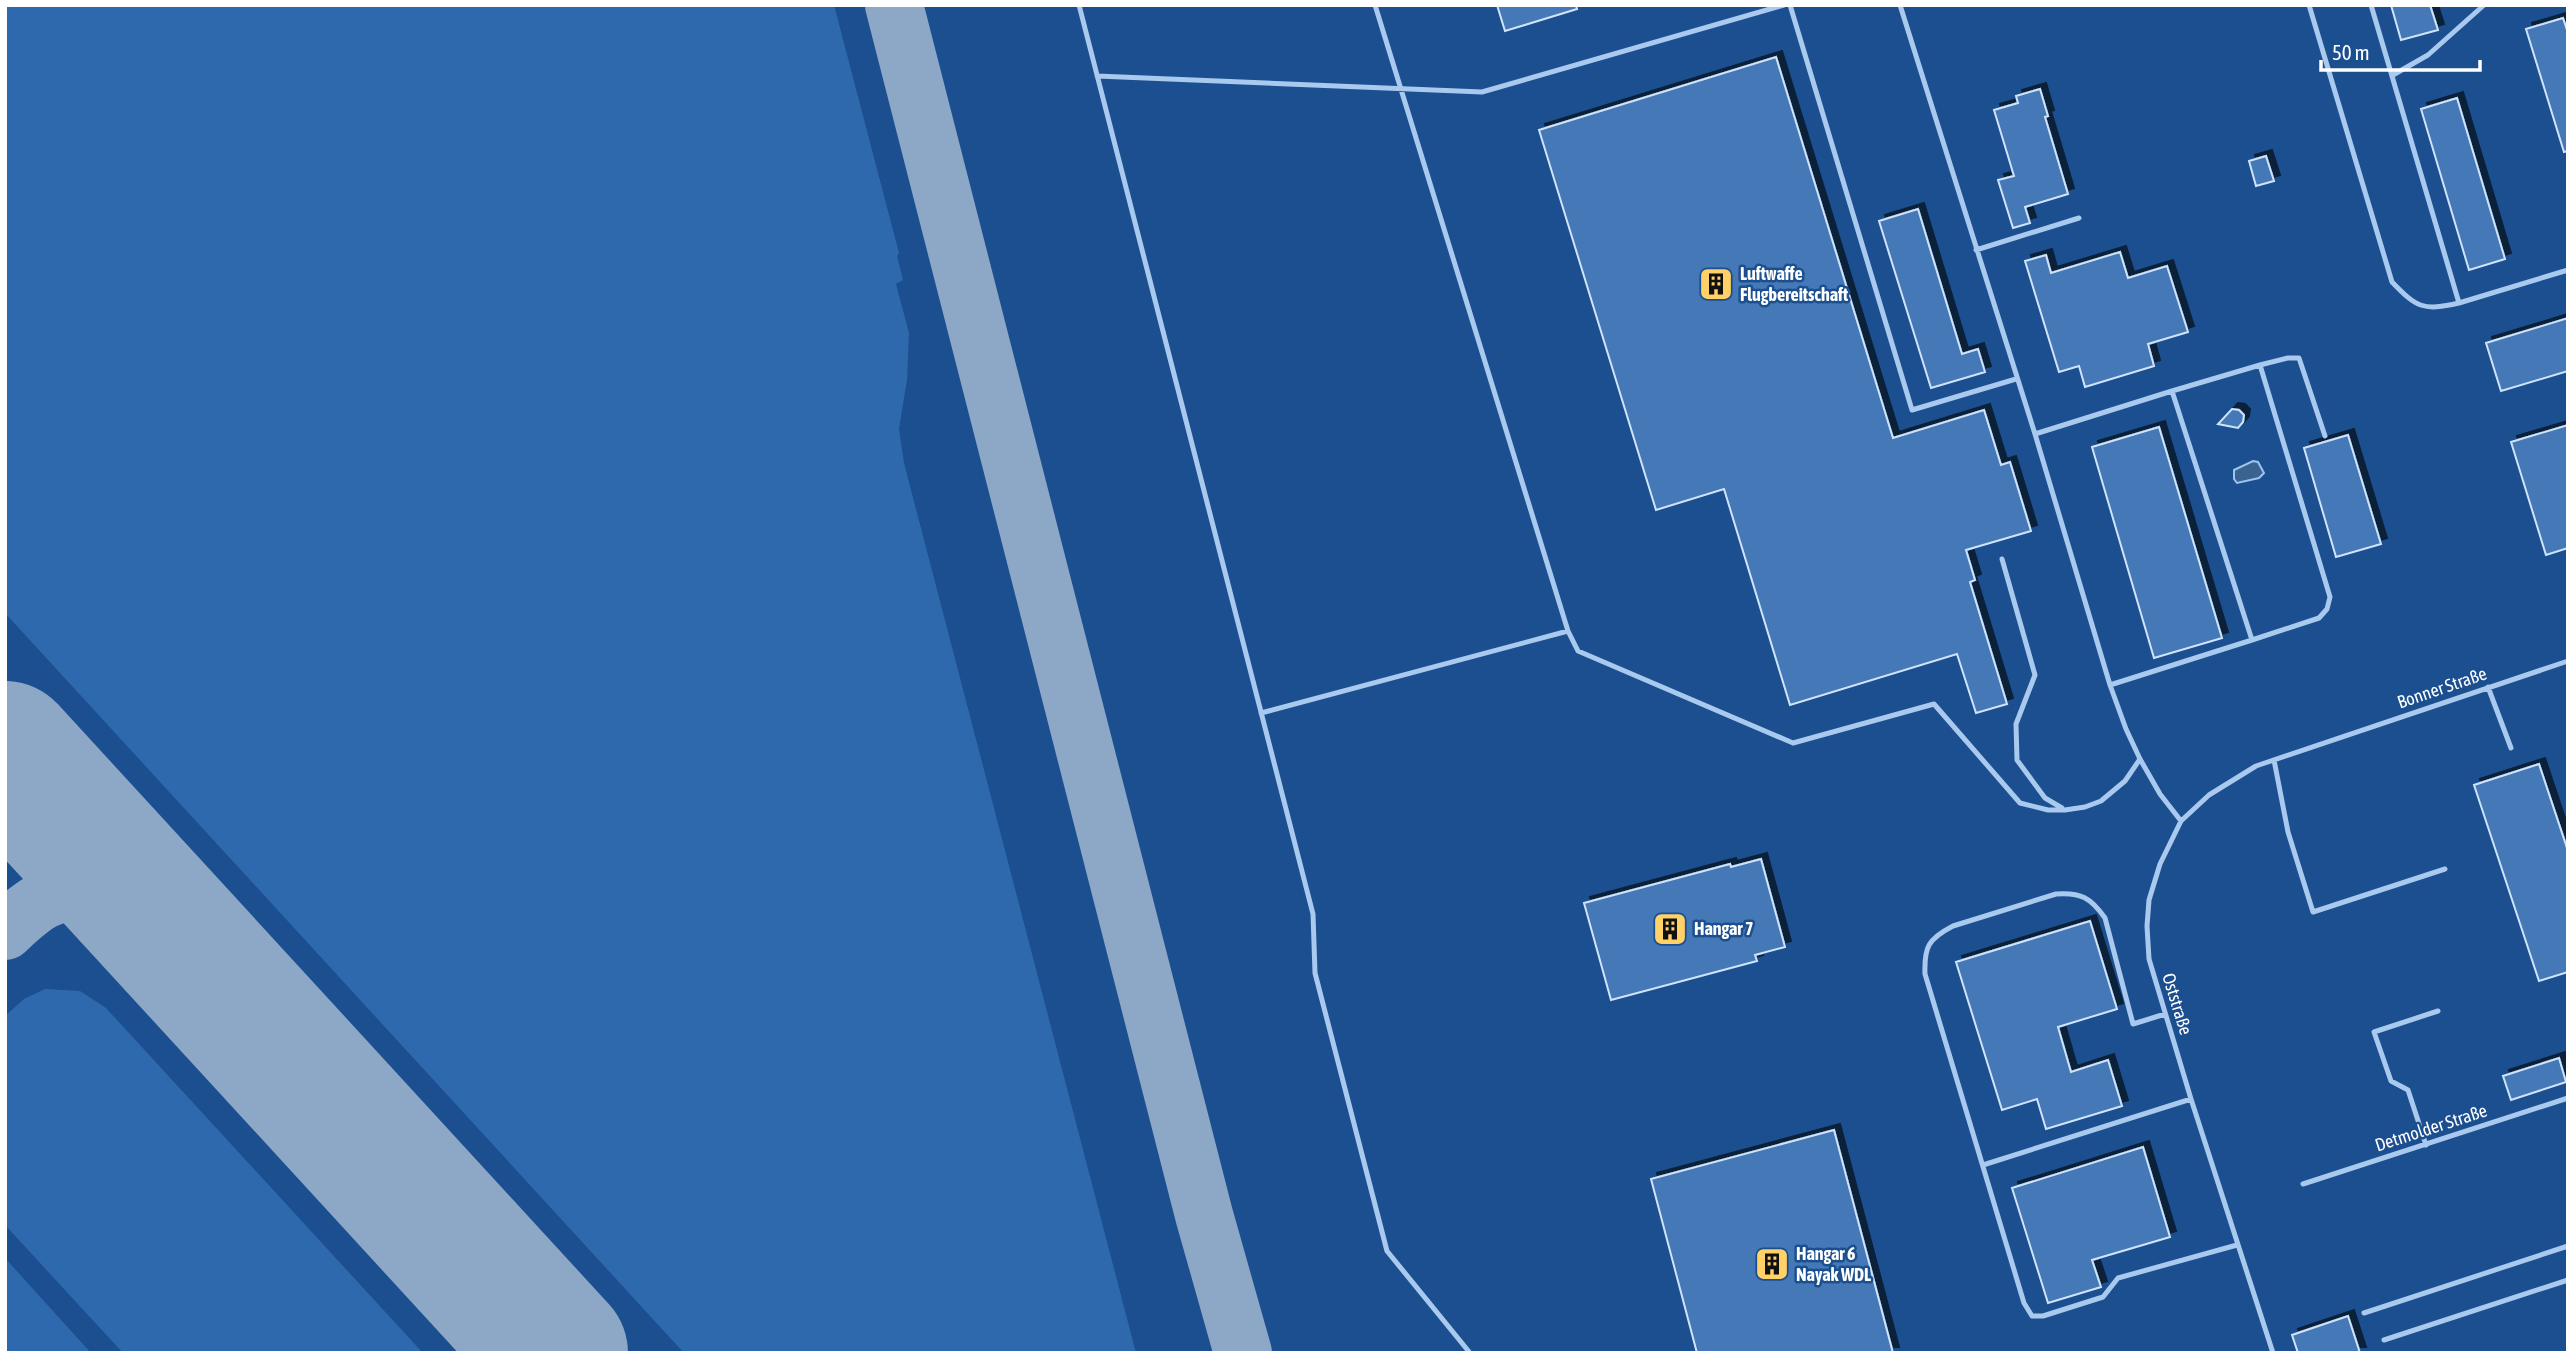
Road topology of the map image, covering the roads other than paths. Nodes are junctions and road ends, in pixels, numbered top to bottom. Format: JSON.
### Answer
{"nodes":[{"id":1,"x":1079,"y":5,"type":"edge"},
{"id":2,"x":1375,"y":5,"type":"edge"},
{"id":3,"x":1784,"y":5,"type":"edge"},
{"id":4,"x":1790,"y":5,"type":"edge"},
{"id":5,"x":1900,"y":5,"type":"edge"},
{"id":6,"x":2309,"y":5,"type":"edge"},
{"id":7,"x":2371,"y":5,"type":"edge"},
{"id":8,"x":2484,"y":5,"type":"edge"},
{"id":9,"x":2393,"y":75,"type":"junction"},
{"id":10,"x":1097,"y":76,"type":"junction"},
{"id":11,"x":1402,"y":90,"type":"junction"},
{"id":12,"x":2079,"y":218,"type":"dead end"},
{"id":13,"x":1976,"y":250,"type":"junction"},
{"id":14,"x":2568,"y":270,"type":"edge"},
{"id":15,"x":2459,"y":303,"type":"junction"},
{"id":16,"x":2260,"y":365,"type":"junction"},
{"id":17,"x":2016,"y":379,"type":"junction"},
{"id":18,"x":2172,"y":391,"type":"junction"},
{"id":19,"x":2035,"y":434,"type":"junction"},
{"id":20,"x":2325,"y":436,"type":"dead end"},
{"id":21,"x":2002,"y":559,"type":"dead end"},
{"id":22,"x":1568,"y":631,"type":"junction"},
{"id":23,"x":2252,"y":640,"type":"junction"},
{"id":24,"x":2568,"y":661,"type":"edge"},
{"id":25,"x":2110,"y":685,"type":"junction"},
{"id":26,"x":2488,"y":687,"type":"junction"},
{"id":27,"x":1261,"y":713,"type":"junction"},
{"id":28,"x":2325,"y":742,"type":"joint"},
{"id":29,"x":2511,"y":748,"type":"dead end"},
{"id":30,"x":2140,"y":759,"type":"junction"},
{"id":31,"x":2274,"y":760,"type":"junction"},
{"id":32,"x":2064,"y":810,"type":"junction"},
{"id":33,"x":2181,"y":821,"type":"junction"},
{"id":34,"x":2445,"y":869,"type":"dead end"},
{"id":35,"x":2438,"y":1012,"type":"dead end"},
{"id":36,"x":2165,"y":1014,"type":"junction"},
{"id":37,"x":2568,"y":1098,"type":"edge"},
{"id":38,"x":2191,"y":1099,"type":"junction"},
{"id":39,"x":2426,"y":1145,"type":"junction"},
{"id":40,"x":1983,"y":1165,"type":"junction"},
{"id":41,"x":2303,"y":1184,"type":"dead end"},
{"id":42,"x":2237,"y":1245,"type":"junction"},
{"id":43,"x":2568,"y":1246,"type":"edge"},
{"id":44,"x":2568,"y":1280,"type":"edge"},
{"id":45,"x":2364,"y":1312,"type":"dead end"},
{"id":46,"x":2384,"y":1340,"type":"dead end"},
{"id":47,"x":1470,"y":1353,"type":"edge"},
{"id":48,"x":2273,"y":1353,"type":"edge"}],
"edges":[{"from":1,"to":10,"type":"lane"},
{"from":2,"to":11,"type":"lane"},
{"from":3,"to":11,"type":"lane"},
{"from":4,"to":17,"type":"lane"},
{"from":5,"to":13,"type":"lane"},
{"from":6,"to":15,"type":"lane"},
{"from":7,"to":9,"type":"lane"},
{"from":8,"to":9,"type":"lane"},
{"from":9,"to":15,"type":"lane"},
{"from":10,"to":11,"type":"lane"},
{"from":10,"to":27,"type":"lane"},
{"from":11,"to":22,"type":"lane"},
{"from":12,"to":13,"type":"lane"},
{"from":13,"to":17,"type":"lane"},
{"from":14,"to":15,"type":"lane"},
{"from":16,"to":18,"type":"lane"},
{"from":16,"to":20,"type":"lane"},
{"from":16,"to":23,"type":"lane"},
{"from":17,"to":19,"type":"lane"},
{"from":18,"to":19,"type":"lane"},
{"from":18,"to":23,"type":"lane"},
{"from":19,"to":25,"type":"lane"},
{"from":21,"to":32,"type":"lane"},
{"from":22,"to":27,"type":"lane"},
{"from":22,"to":32,"type":"lane"},
{"from":23,"to":25,"type":"lane"},
{"from":24,"to":26,"type":"lane","name":"Bonner Straße"},
{"from":25,"to":30,"type":"lane"},
{"from":26,"to":28,"type":"lane","name":"Bonner Straße"},
{"from":26,"to":29,"type":"lane"},
{"from":27,"to":47,"type":"lane"},
{"from":28,"to":31,"type":"lane","name":"Oststraße"},
{"from":30,"to":32,"type":"lane"},
{"from":30,"to":33,"type":"lane"},
{"from":31,"to":33,"type":"lane","name":"Oststraße"},
{"from":31,"to":34,"type":"lane"},
{"from":33,"to":36,"type":"lane","name":"Oststraße"},
{"from":35,"to":39,"type":"lane"},
{"from":36,"to":38,"type":"lane","name":"Oststraße"},
{"from":36,"to":40,"type":"lane"},
{"from":37,"to":39,"type":"lane","name":"Detmolder Straße"},
{"from":38,"to":40,"type":"lane"},
{"from":38,"to":42,"type":"lane","name":"Oststraße"},
{"from":39,"to":41,"type":"lane","name":"Detmolder Straße"},
{"from":40,"to":42,"type":"lane"},
{"from":42,"to":48,"type":"lane","name":"Oststraße"},
{"from":43,"to":45,"type":"lane"},
{"from":44,"to":46,"type":"lane"}]}
